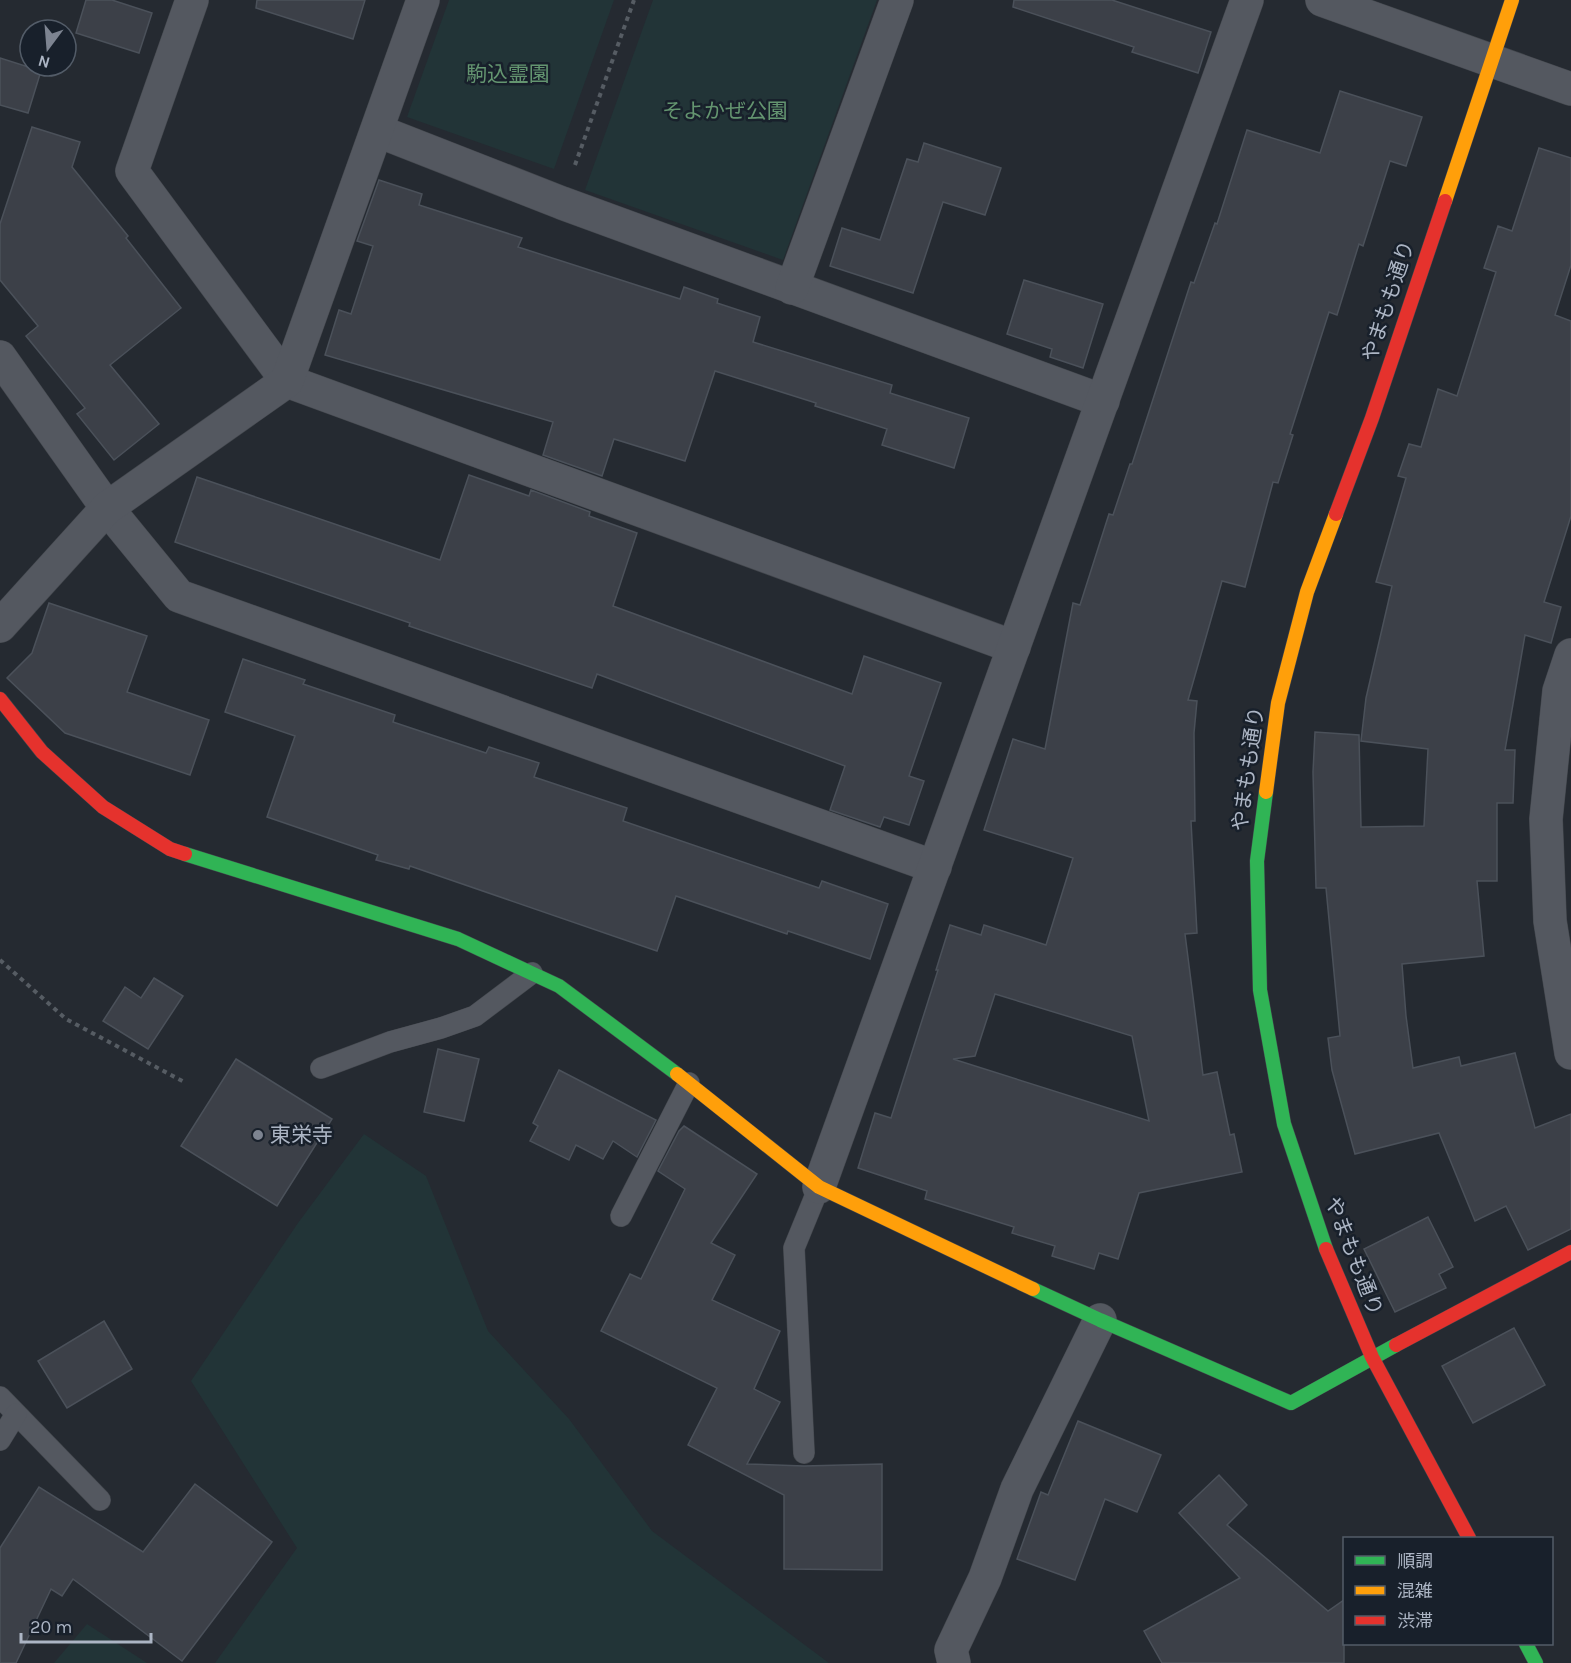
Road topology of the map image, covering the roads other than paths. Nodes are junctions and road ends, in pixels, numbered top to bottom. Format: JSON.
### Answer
{"nodes":[{"id":1,"x":192,"y":0,"type":"edge"},
{"id":2,"x":423,"y":0,"type":"edge"},
{"id":3,"x":897,"y":0,"type":"edge"},
{"id":4,"x":1247,"y":0,"type":"edge"},
{"id":5,"x":1322,"y":0,"type":"edge"},
{"id":6,"x":1512,"y":0,"type":"edge"},
{"id":7,"x":1490,"y":61,"type":"junction"},
{"id":8,"x":1571,"y":89,"type":"edge"},
{"id":9,"x":378,"y":130,"type":"junction"},
{"id":10,"x":792,"y":288,"type":"junction"},
{"id":11,"x":0,"y":357,"type":"edge"},
{"id":12,"x":287,"y":381,"type":"junction"},
{"id":13,"x":1103,"y":400,"type":"junction"},
{"id":14,"x":107,"y":508,"type":"junction"},
{"id":15,"x":0,"y":626,"type":"edge"},
{"id":16,"x":1014,"y":647,"type":"junction"},
{"id":17,"x":1571,"y":655,"type":"edge"},
{"id":18,"x":0,"y":699,"type":"edge"},
{"id":19,"x":934,"y":867,"type":"junction"},
{"id":20,"x":532,"y":973,"type":"junction"},
{"id":21,"x":1571,"y":1053,"type":"edge"},
{"id":22,"x":321,"y":1068,"type":"dead end"},
{"id":23,"x":689,"y":1083,"type":"junction"},
{"id":24,"x":819,"y":1187,"type":"junction"},
{"id":25,"x":621,"y":1216,"type":"dead end"},
{"id":26,"x":1571,"y":1252,"type":"edge"},
{"id":27,"x":1100,"y":1320,"type":"junction"},
{"id":28,"x":1372,"y":1357,"type":"junction"},
{"id":29,"x":0,"y":1397,"type":"edge"},
{"id":30,"x":16,"y":1414,"type":"junction"},
{"id":31,"x":0,"y":1440,"type":"edge"},
{"id":32,"x":804,"y":1453,"type":"dead end"},
{"id":33,"x":100,"y":1500,"type":"dead end"},
{"id":34,"x":1468,"y":1537,"type":"edge"},
{"id":35,"x":1527,"y":1645,"type":"edge"},
{"id":36,"x":954,"y":1663,"type":"edge"},
{"id":37,"x":1536,"y":1663,"type":"edge"}],
"edges":[{"from":1,"to":12,"type":"street"},
{"from":2,"to":9,"type":"street"},
{"from":3,"to":10,"type":"street"},
{"from":4,"to":13,"type":"street"},
{"from":5,"to":7,"type":"street"},
{"from":6,"to":7,"type":"street","name":"やまもも通り"},
{"from":7,"to":8,"type":"street"},
{"from":7,"to":28,"type":"street","name":"やまもも通り"},
{"from":9,"to":10,"type":"street"},
{"from":9,"to":12,"type":"street"},
{"from":10,"to":13,"type":"street"},
{"from":11,"to":14,"type":"street"},
{"from":12,"to":14,"type":"street"},
{"from":12,"to":16,"type":"street"},
{"from":13,"to":16,"type":"street"},
{"from":14,"to":15,"type":"street"},
{"from":14,"to":19,"type":"street"},
{"from":16,"to":19,"type":"street"},
{"from":17,"to":21,"type":"street"},
{"from":18,"to":20,"type":"street"},
{"from":19,"to":24,"type":"street"},
{"from":20,"to":22,"type":"lane"},
{"from":20,"to":23,"type":"street"},
{"from":23,"to":24,"type":"street"},
{"from":23,"to":25,"type":"lane"},
{"from":24,"to":27,"type":"street"},
{"from":24,"to":32,"type":"lane"},
{"from":26,"to":28,"type":"street"},
{"from":27,"to":28,"type":"street"},
{"from":27,"to":36,"type":"street"},
{"from":28,"to":34,"type":"street","name":"やまもも通り"},
{"from":29,"to":30,"type":"lane"},
{"from":30,"to":31,"type":"lane"},
{"from":30,"to":33,"type":"lane"},
{"from":35,"to":37,"type":"street"}]}
